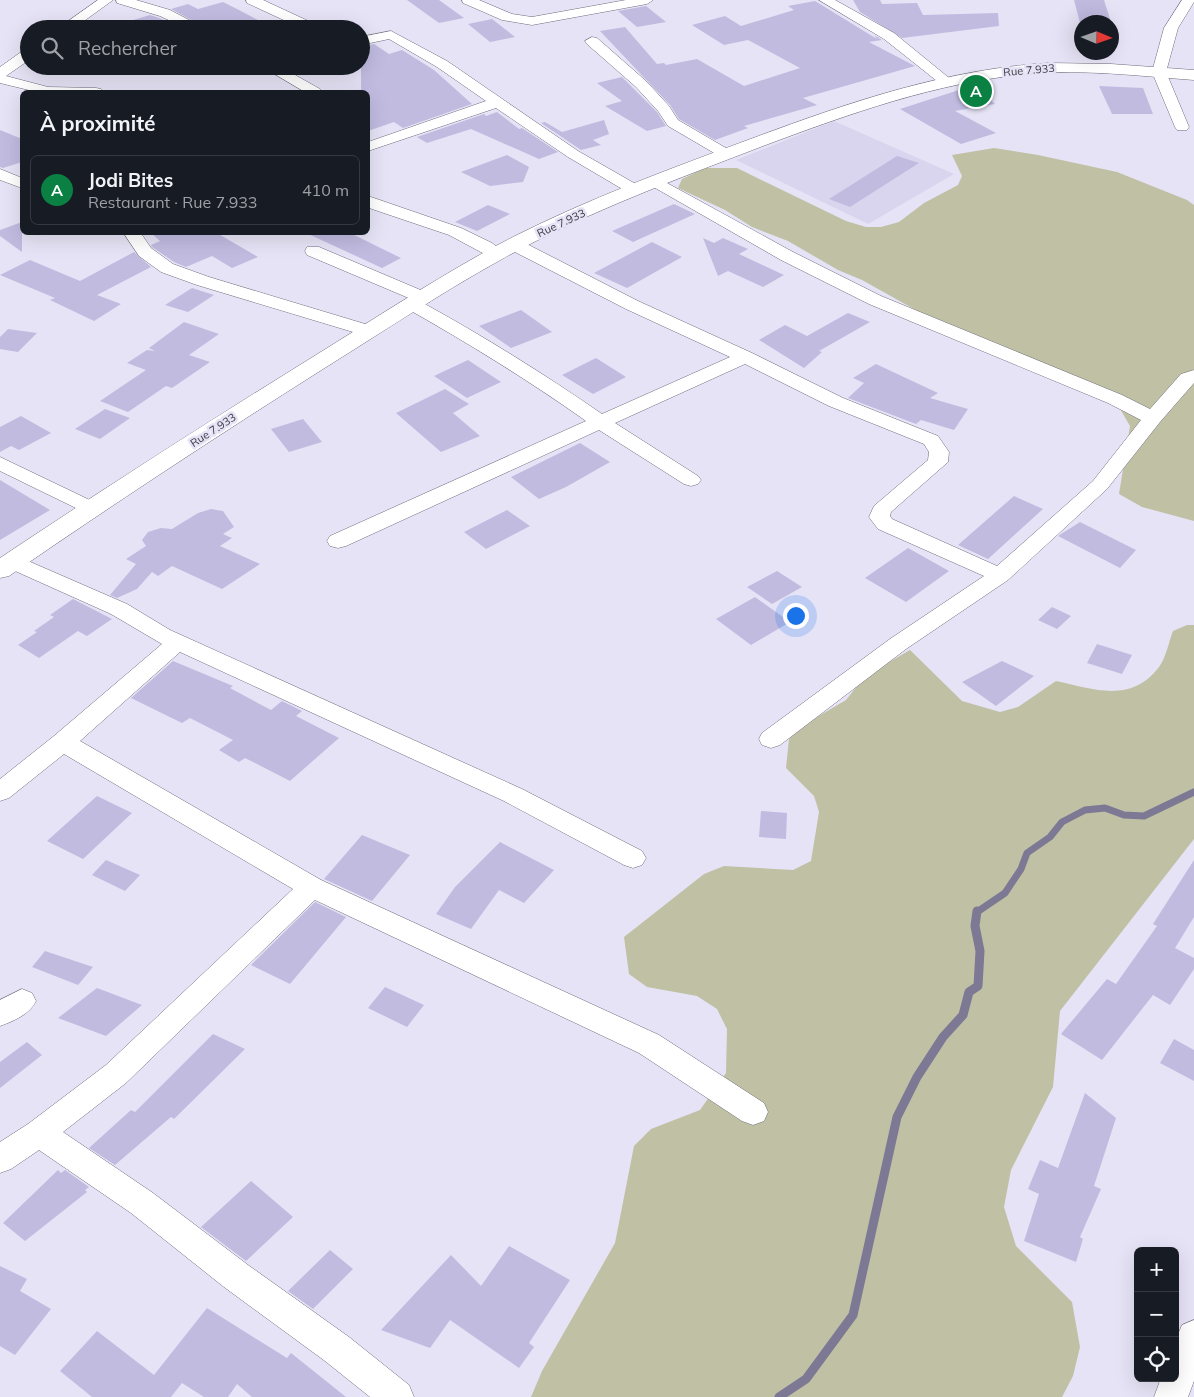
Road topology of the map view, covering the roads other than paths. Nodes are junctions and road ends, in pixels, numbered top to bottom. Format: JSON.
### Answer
{"nodes":[{"id":1,"x":106,"y":0,"type":"edge"},
{"id":2,"x":122,"y":0,"type":"edge"},
{"id":3,"x":252,"y":0,"type":"edge"},
{"id":4,"x":468,"y":0,"type":"edge"},
{"id":5,"x":647,"y":0,"type":"edge"},
{"id":6,"x":825,"y":0,"type":"edge"},
{"id":7,"x":1190,"y":0,"type":"edge"},
{"id":8,"x":77,"y":20,"type":"edge"},
{"id":9,"x":180,"y":20,"type":"edge"},
{"id":10,"x":295,"y":20,"type":"edge"},
{"id":11,"x":370,"y":39,"type":"edge"},
{"id":12,"x":592,"y":41,"type":"dead end"},
{"id":13,"x":20,"y":60,"type":"edge"},
{"id":14,"x":1159,"y":72,"type":"junction"},
{"id":15,"x":0,"y":74,"type":"edge"},
{"id":16,"x":284,"y":75,"type":"edge"},
{"id":17,"x":1194,"y":75,"type":"edge"},
{"id":18,"x":0,"y":79,"type":"edge"},
{"id":19,"x":947,"y":82,"type":"junction"},
{"id":20,"x":44,"y":90,"type":"edge"},
{"id":21,"x":311,"y":90,"type":"edge"},
{"id":22,"x":498,"y":102,"type":"junction"},
{"id":23,"x":1182,"y":127,"type":"dead end"},
{"id":24,"x":370,"y":146,"type":"edge"},
{"id":25,"x":726,"y":154,"type":"junction"},
{"id":26,"x":0,"y":174,"type":"edge"},
{"id":27,"x":20,"y":182,"type":"edge"},
{"id":28,"x":656,"y":182,"type":"junction"},
{"id":29,"x":635,"y":190,"type":"junction"},
{"id":30,"x":370,"y":202,"type":"edge"},
{"id":31,"x":133,"y":235,"type":"edge"},
{"id":32,"x":507,"y":249,"type":"junction"},
{"id":33,"x":313,"y":251,"type":"dead end"},
{"id":34,"x":418,"y":301,"type":"junction"},
{"id":35,"x":368,"y":331,"type":"junction"},
{"id":36,"x":745,"y":357,"type":"junction"},
{"id":37,"x":1194,"y":376,"type":"edge"},
{"id":38,"x":1153,"y":418,"type":"junction"},
{"id":39,"x":600,"y":422,"type":"junction"},
{"id":40,"x":0,"y":463,"type":"edge"},
{"id":41,"x":691,"y":480,"type":"dead end"},
{"id":42,"x":91,"y":508,"type":"junction"},
{"id":43,"x":338,"y":541,"type":"dead end"},
{"id":44,"x":6,"y":565,"type":"edge"},
{"id":45,"x":1000,"y":575,"type":"junction"},
{"id":46,"x":178,"y":642,"type":"junction"},
{"id":47,"x":772,"y":739,"type":"dead end"},
{"id":48,"x":63,"y":742,"type":"junction"},
{"id":49,"x":0,"y":792,"type":"edge"},
{"id":50,"x":633,"y":858,"type":"dead end"},
{"id":51,"x":312,"y":887,"type":"junction"},
{"id":52,"x":753,"y":1112,"type":"dead end"},
{"id":53,"x":40,"y":1133,"type":"junction"},
{"id":54,"x":0,"y":1160,"type":"edge"},
{"id":55,"x":1194,"y":1336,"type":"edge"},
{"id":56,"x":397,"y":1397,"type":"edge"},
{"id":57,"x":1171,"y":1397,"type":"edge"}],
"edges":[{"from":1,"to":8,"type":"street"},
{"from":2,"to":9,"type":"street"},
{"from":3,"to":10,"type":"street"},
{"from":4,"to":5,"type":"street"},
{"from":6,"to":19,"type":"street"},
{"from":7,"to":14,"type":"street"},
{"from":11,"to":22,"type":"street"},
{"from":12,"to":25,"type":"street"},
{"from":13,"to":15,"type":"street"},
{"from":14,"to":17,"type":"street","name":"Rue 7.933"},
{"from":14,"to":19,"type":"street","name":"Rue 7.933"},
{"from":14,"to":23,"type":"street"},
{"from":16,"to":21,"type":"street"},
{"from":18,"to":20,"type":"street"},
{"from":19,"to":25,"type":"street","name":"Rue 7.933"},
{"from":22,"to":24,"type":"street"},
{"from":22,"to":29,"type":"street"},
{"from":25,"to":28,"type":"street","name":"Rue 7.933"},
{"from":26,"to":27,"type":"street"},
{"from":28,"to":29,"type":"street","name":"Rue 7.933"},
{"from":28,"to":38,"type":"street"},
{"from":29,"to":32,"type":"street","name":"Rue 7.933"},
{"from":30,"to":32,"type":"street"},
{"from":31,"to":35,"type":"street"},
{"from":32,"to":34,"type":"street","name":"Rue 7.933"},
{"from":32,"to":36,"type":"street"},
{"from":33,"to":34,"type":"street"},
{"from":34,"to":35,"type":"street","name":"Rue 7.933"},
{"from":34,"to":39,"type":"street"},
{"from":35,"to":42,"type":"street","name":"Rue 7.933"},
{"from":36,"to":39,"type":"street"},
{"from":36,"to":45,"type":"street"},
{"from":37,"to":38,"type":"street"},
{"from":38,"to":45,"type":"street"},
{"from":39,"to":41,"type":"street"},
{"from":39,"to":43,"type":"street"},
{"from":40,"to":42,"type":"street"},
{"from":42,"to":44,"type":"street","name":"Rue 7.933"},
{"from":44,"to":46,"type":"street"},
{"from":45,"to":47,"type":"street"},
{"from":46,"to":48,"type":"street"},
{"from":46,"to":50,"type":"street"},
{"from":48,"to":49,"type":"street"},
{"from":48,"to":51,"type":"street"},
{"from":51,"to":52,"type":"street"},
{"from":51,"to":53,"type":"street"},
{"from":53,"to":54,"type":"street"},
{"from":53,"to":56,"type":"street"},
{"from":55,"to":57,"type":"street"}]}
